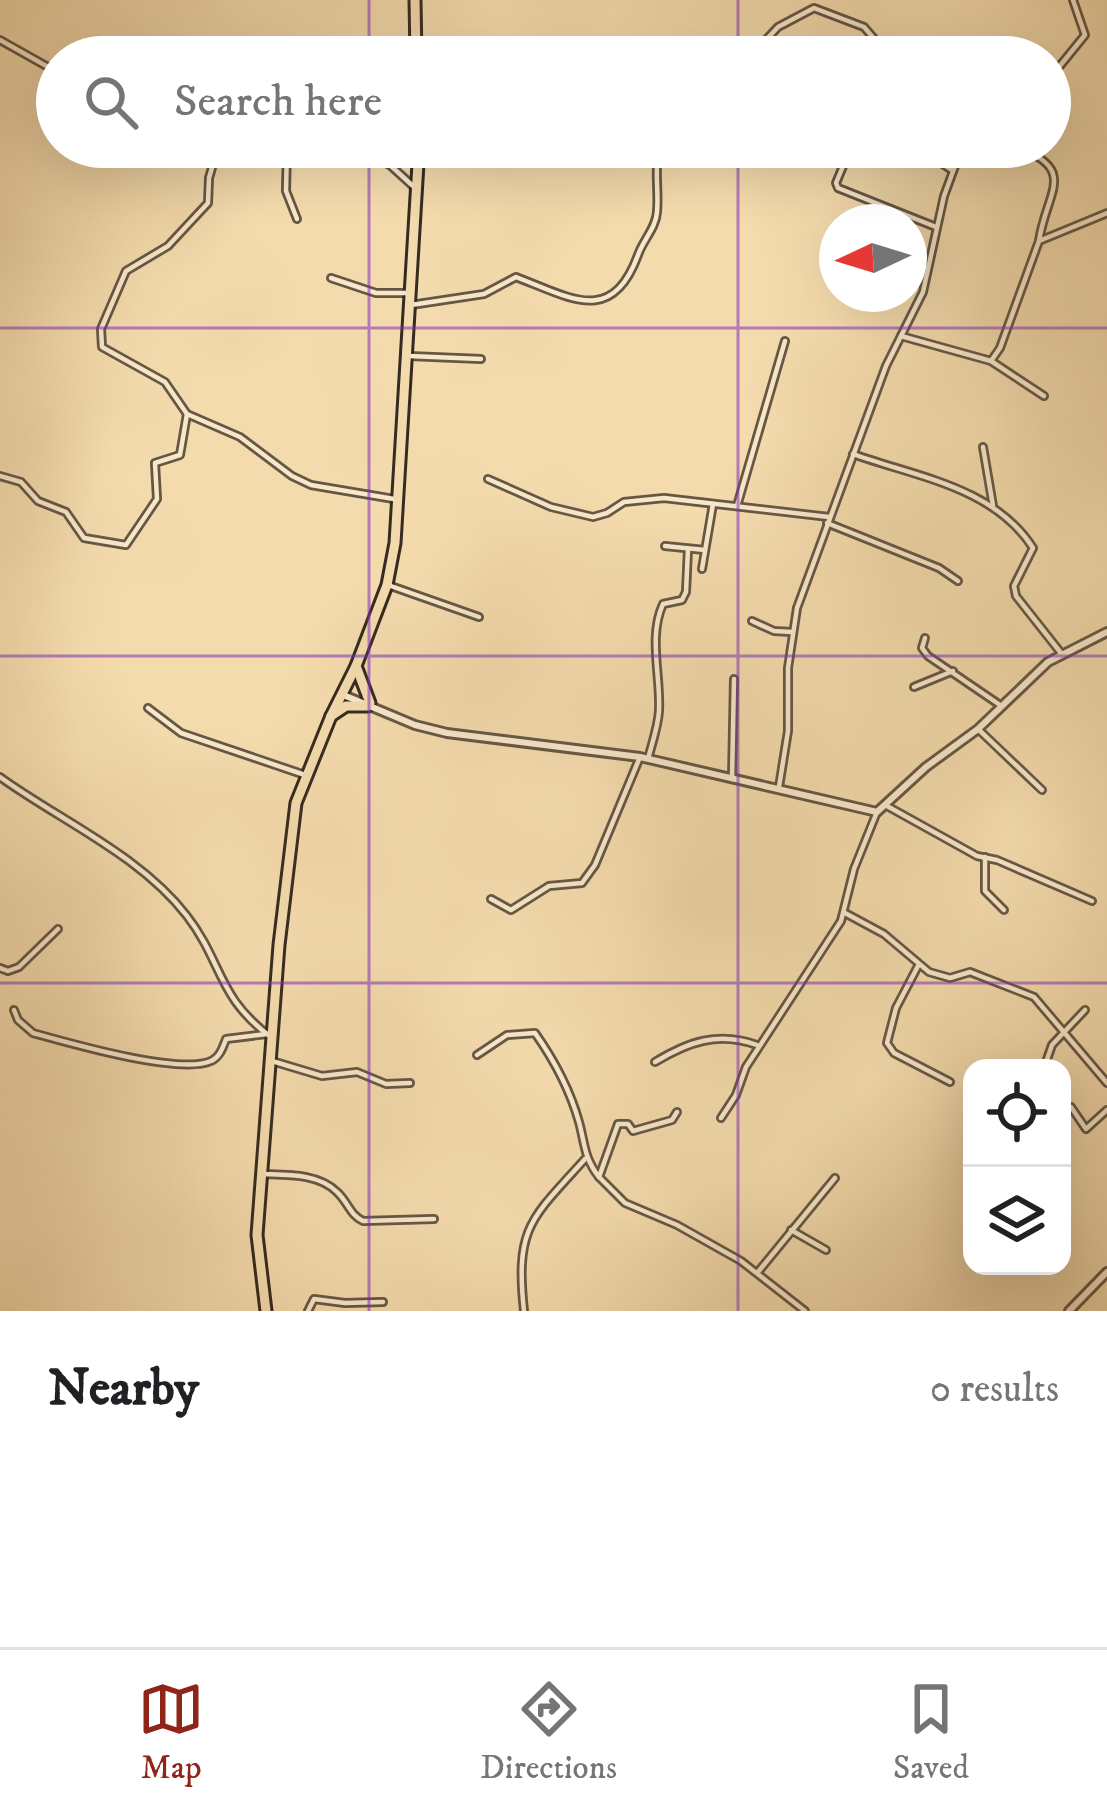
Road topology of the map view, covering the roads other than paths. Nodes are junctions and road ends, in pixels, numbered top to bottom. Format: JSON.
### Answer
{"nodes":[{"id":1,"x":415,"y":0,"type":"edge"},
{"id":2,"x":1073,"y":0,"type":"edge"},
{"id":3,"x":815,"y":4,"type":"edge"},
{"id":4,"x":416,"y":36,"type":"edge"},
{"id":5,"x":769,"y":36,"type":"edge"},
{"id":6,"x":872,"y":36,"type":"edge"},
{"id":7,"x":0,"y":40,"type":"edge"},
{"id":8,"x":1071,"y":52,"type":"edge"},
{"id":9,"x":36,"y":60,"type":"edge"},
{"id":10,"x":212,"y":168,"type":"edge"},
{"id":11,"x":286,"y":168,"type":"edge"},
{"id":12,"x":393,"y":168,"type":"edge"},
{"id":13,"x":420,"y":168,"type":"edge"},
{"id":14,"x":655,"y":168,"type":"edge"},
{"id":15,"x":842,"y":168,"type":"edge"},
{"id":16,"x":949,"y":168,"type":"edge"},
{"id":17,"x":1053,"y":168,"type":"edge"},
{"id":18,"x":952,"y":170,"type":"joint"},
{"id":19,"x":418,"y":196,"type":"junction"},
{"id":20,"x":1107,"y":213,"type":"edge"},
{"id":21,"x":297,"y":219,"type":"dead end"},
{"id":22,"x":937,"y":228,"type":"junction"},
{"id":23,"x":1040,"y":241,"type":"junction"},
{"id":24,"x":331,"y":278,"type":"dead end"},
{"id":25,"x":412,"y":292,"type":"junction"},
{"id":26,"x":411,"y":305,"type":"junction"},
{"id":27,"x":901,"y":336,"type":"junction"},
{"id":28,"x":785,"y":340,"type":"dead end"},
{"id":29,"x":408,"y":356,"type":"junction"},
{"id":30,"x":481,"y":359,"type":"dead end"},
{"id":31,"x":991,"y":361,"type":"junction"},
{"id":32,"x":1044,"y":397,"type":"dead end"},
{"id":33,"x":187,"y":414,"type":"junction"},
{"id":34,"x":983,"y":447,"type":"dead end"},
{"id":35,"x":853,"y":454,"type":"junction"},
{"id":36,"x":0,"y":476,"type":"edge"},
{"id":37,"x":488,"y":479,"type":"dead end"},
{"id":38,"x":992,"y":492,"type":"junction"},
{"id":39,"x":982,"y":498,"type":"junction"},
{"id":40,"x":400,"y":500,"type":"junction"},
{"id":41,"x":713,"y":503,"type":"junction"},
{"id":42,"x":737,"y":506,"type":"junction"},
{"id":43,"x":993,"y":508,"type":"junction"},
{"id":44,"x":828,"y":520,"type":"junction"},
{"id":45,"x":664,"y":545,"type":"dead end"},
{"id":46,"x":688,"y":549,"type":"junction"},
{"id":47,"x":705,"y":550,"type":"junction"},
{"id":48,"x":702,"y":569,"type":"dead end"},
{"id":49,"x":958,"y":581,"type":"dead end"},
{"id":50,"x":387,"y":584,"type":"junction"},
{"id":51,"x":479,"y":617,"type":"dead end"},
{"id":52,"x":752,"y":621,"type":"dead end"},
{"id":53,"x":792,"y":632,"type":"junction"},
{"id":54,"x":1107,"y":632,"type":"edge"},
{"id":55,"x":926,"y":638,"type":"dead end"},
{"id":56,"x":1061,"y":652,"type":"junction"},
{"id":57,"x":356,"y":666,"type":"junction"},
{"id":58,"x":954,"y":670,"type":"junction"},
{"id":59,"x":734,"y":679,"type":"dead end"},
{"id":60,"x":914,"y":687,"type":"dead end"},
{"id":61,"x":343,"y":691,"type":"junction"},
{"id":62,"x":370,"y":705,"type":"junction"},
{"id":63,"x":1000,"y":705,"type":"junction"},
{"id":64,"x":148,"y":708,"type":"dead end"},
{"id":65,"x":331,"y":716,"type":"junction"},
{"id":66,"x":978,"y":729,"type":"junction"},
{"id":67,"x":644,"y":758,"type":"junction"},
{"id":68,"x":304,"y":775,"type":"junction"},
{"id":69,"x":0,"y":777,"type":"edge"},
{"id":70,"x":732,"y":778,"type":"junction"},
{"id":71,"x":779,"y":788,"type":"junction"},
{"id":72,"x":1042,"y":790,"type":"dead end"},
{"id":73,"x":887,"y":806,"type":"junction"},
{"id":74,"x":877,"y":812,"type":"junction"},
{"id":75,"x":985,"y":856,"type":"junction"},
{"id":76,"x":490,"y":899,"type":"dead end"},
{"id":77,"x":1092,"y":901,"type":"dead end"},
{"id":78,"x":1004,"y":910,"type":"dead end"},
{"id":79,"x":845,"y":913,"type":"junction"},
{"id":80,"x":58,"y":929,"type":"dead end"},
{"id":81,"x":918,"y":965,"type":"junction"},
{"id":82,"x":0,"y":968,"type":"edge"},
{"id":83,"x":14,"y":1010,"type":"dead end"},
{"id":84,"x":1085,"y":1010,"type":"dead end"},
{"id":85,"x":1065,"y":1031,"type":"junction"},
{"id":86,"x":269,"y":1036,"type":"junction"},
{"id":87,"x":759,"y":1046,"type":"junction"},
{"id":88,"x":477,"y":1055,"type":"dead end"},
{"id":89,"x":1045,"y":1059,"type":"edge"},
{"id":90,"x":270,"y":1060,"type":"junction"},
{"id":91,"x":655,"y":1062,"type":"dead end"},
{"id":92,"x":950,"y":1082,"type":"dead end"},
{"id":93,"x":410,"y":1083,"type":"dead end"},
{"id":94,"x":1107,"y":1083,"type":"edge"},
{"id":95,"x":1071,"y":1107,"type":"dead end"},
{"id":96,"x":1107,"y":1110,"type":"edge"},
{"id":97,"x":677,"y":1112,"type":"dead end"},
{"id":98,"x":721,"y":1118,"type":"dead end"},
{"id":99,"x":585,"y":1159,"type":"junction"},
{"id":100,"x":261,"y":1174,"type":"junction"},
{"id":101,"x":599,"y":1177,"type":"junction"},
{"id":102,"x":835,"y":1178,"type":"dead end"},
{"id":103,"x":434,"y":1219,"type":"dead end"},
{"id":104,"x":791,"y":1230,"type":"junction"},
{"id":105,"x":826,"y":1250,"type":"dead end"},
{"id":106,"x":758,"y":1272,"type":"junction"},
{"id":107,"x":1107,"y":1272,"type":"edge"},
{"id":108,"x":383,"y":1302,"type":"dead end"},
{"id":109,"x":266,"y":1311,"type":"edge"},
{"id":110,"x":308,"y":1311,"type":"edge"},
{"id":111,"x":524,"y":1311,"type":"edge"},
{"id":112,"x":805,"y":1311,"type":"edge"},
{"id":113,"x":1069,"y":1311,"type":"edge"}],
"edges":[{"from":1,"to":4,"type":"main road"},
{"from":2,"to":8,"type":"street"},
{"from":3,"to":5,"type":"street"},
{"from":3,"to":6,"type":"street"},
{"from":7,"to":9,"type":"street"},
{"from":10,"to":33,"type":"street"},
{"from":11,"to":21,"type":"street"},
{"from":12,"to":19,"type":"street"},
{"from":13,"to":19,"type":"main road"},
{"from":14,"to":26,"type":"street"},
{"from":15,"to":22,"type":"street"},
{"from":16,"to":18,"type":"street"},
{"from":17,"to":23,"type":"street"},
{"from":18,"to":22,"type":"street"},
{"from":19,"to":25,"type":"main road"},
{"from":20,"to":23,"type":"street"},
{"from":22,"to":27,"type":"street"},
{"from":23,"to":31,"type":"street"},
{"from":24,"to":25,"type":"street"},
{"from":25,"to":26,"type":"main road"},
{"from":26,"to":29,"type":"main road"},
{"from":27,"to":31,"type":"street"},
{"from":27,"to":35,"type":"street"},
{"from":28,"to":42,"type":"street"},
{"from":29,"to":30,"type":"street"},
{"from":29,"to":40,"type":"main road"},
{"from":31,"to":32,"type":"street"},
{"from":33,"to":36,"type":"street"},
{"from":33,"to":40,"type":"street"},
{"from":34,"to":38,"type":"street"},
{"from":35,"to":39,"type":"street"},
{"from":35,"to":44,"type":"street"},
{"from":37,"to":41,"type":"street"},
{"from":38,"to":39,"type":"street"},
{"from":38,"to":43,"type":"street"},
{"from":39,"to":43,"type":"street"},
{"from":40,"to":50,"type":"main road"},
{"from":41,"to":42,"type":"street"},
{"from":41,"to":47,"type":"street"},
{"from":42,"to":44,"type":"street"},
{"from":43,"to":56,"type":"street"},
{"from":44,"to":49,"type":"street"},
{"from":44,"to":53,"type":"street"},
{"from":45,"to":46,"type":"street"},
{"from":46,"to":47,"type":"street"},
{"from":46,"to":67,"type":"street"},
{"from":47,"to":48,"type":"street"},
{"from":50,"to":51,"type":"street"},
{"from":50,"to":57,"type":"main road"},
{"from":52,"to":53,"type":"street"},
{"from":53,"to":71,"type":"street"},
{"from":54,"to":56,"type":"street"},
{"from":55,"to":58,"type":"street"},
{"from":56,"to":63,"type":"street"},
{"from":57,"to":61,"type":"main road"},
{"from":57,"to":62,"type":"main road"},
{"from":58,"to":60,"type":"street"},
{"from":58,"to":63,"type":"street"},
{"from":59,"to":70,"type":"street"},
{"from":61,"to":62,"type":"street"},
{"from":61,"to":65,"type":"main road"},
{"from":62,"to":65,"type":"main road"},
{"from":62,"to":67,"type":"street"},
{"from":63,"to":66,"type":"street"},
{"from":64,"to":68,"type":"street"},
{"from":65,"to":68,"type":"main road"},
{"from":66,"to":72,"type":"street"},
{"from":66,"to":73,"type":"street"},
{"from":67,"to":70,"type":"street"},
{"from":67,"to":76,"type":"street"},
{"from":68,"to":86,"type":"main road"},
{"from":69,"to":86,"type":"street"},
{"from":70,"to":71,"type":"street"},
{"from":71,"to":74,"type":"street"},
{"from":73,"to":74,"type":"street"},
{"from":73,"to":75,"type":"street"},
{"from":74,"to":79,"type":"street"},
{"from":75,"to":77,"type":"street"},
{"from":75,"to":78,"type":"street"},
{"from":79,"to":81,"type":"street"},
{"from":79,"to":87,"type":"street"},
{"from":80,"to":82,"type":"street"},
{"from":81,"to":85,"type":"street"},
{"from":81,"to":92,"type":"street"},
{"from":83,"to":86,"type":"street"},
{"from":84,"to":85,"type":"street"},
{"from":85,"to":89,"type":"street"},
{"from":85,"to":94,"type":"street"},
{"from":86,"to":90,"type":"main road"},
{"from":87,"to":91,"type":"street"},
{"from":87,"to":98,"type":"street"},
{"from":88,"to":99,"type":"street"},
{"from":90,"to":93,"type":"street"},
{"from":90,"to":100,"type":"main road"},
{"from":95,"to":96,"type":"street"},
{"from":97,"to":101,"type":"street"},
{"from":99,"to":101,"type":"street"},
{"from":99,"to":111,"type":"street"},
{"from":100,"to":103,"type":"street"},
{"from":100,"to":109,"type":"main road"},
{"from":101,"to":106,"type":"street"},
{"from":102,"to":104,"type":"street"},
{"from":104,"to":105,"type":"street"},
{"from":104,"to":106,"type":"street"},
{"from":106,"to":112,"type":"street"},
{"from":107,"to":113,"type":"street"},
{"from":108,"to":110,"type":"street"}]}
